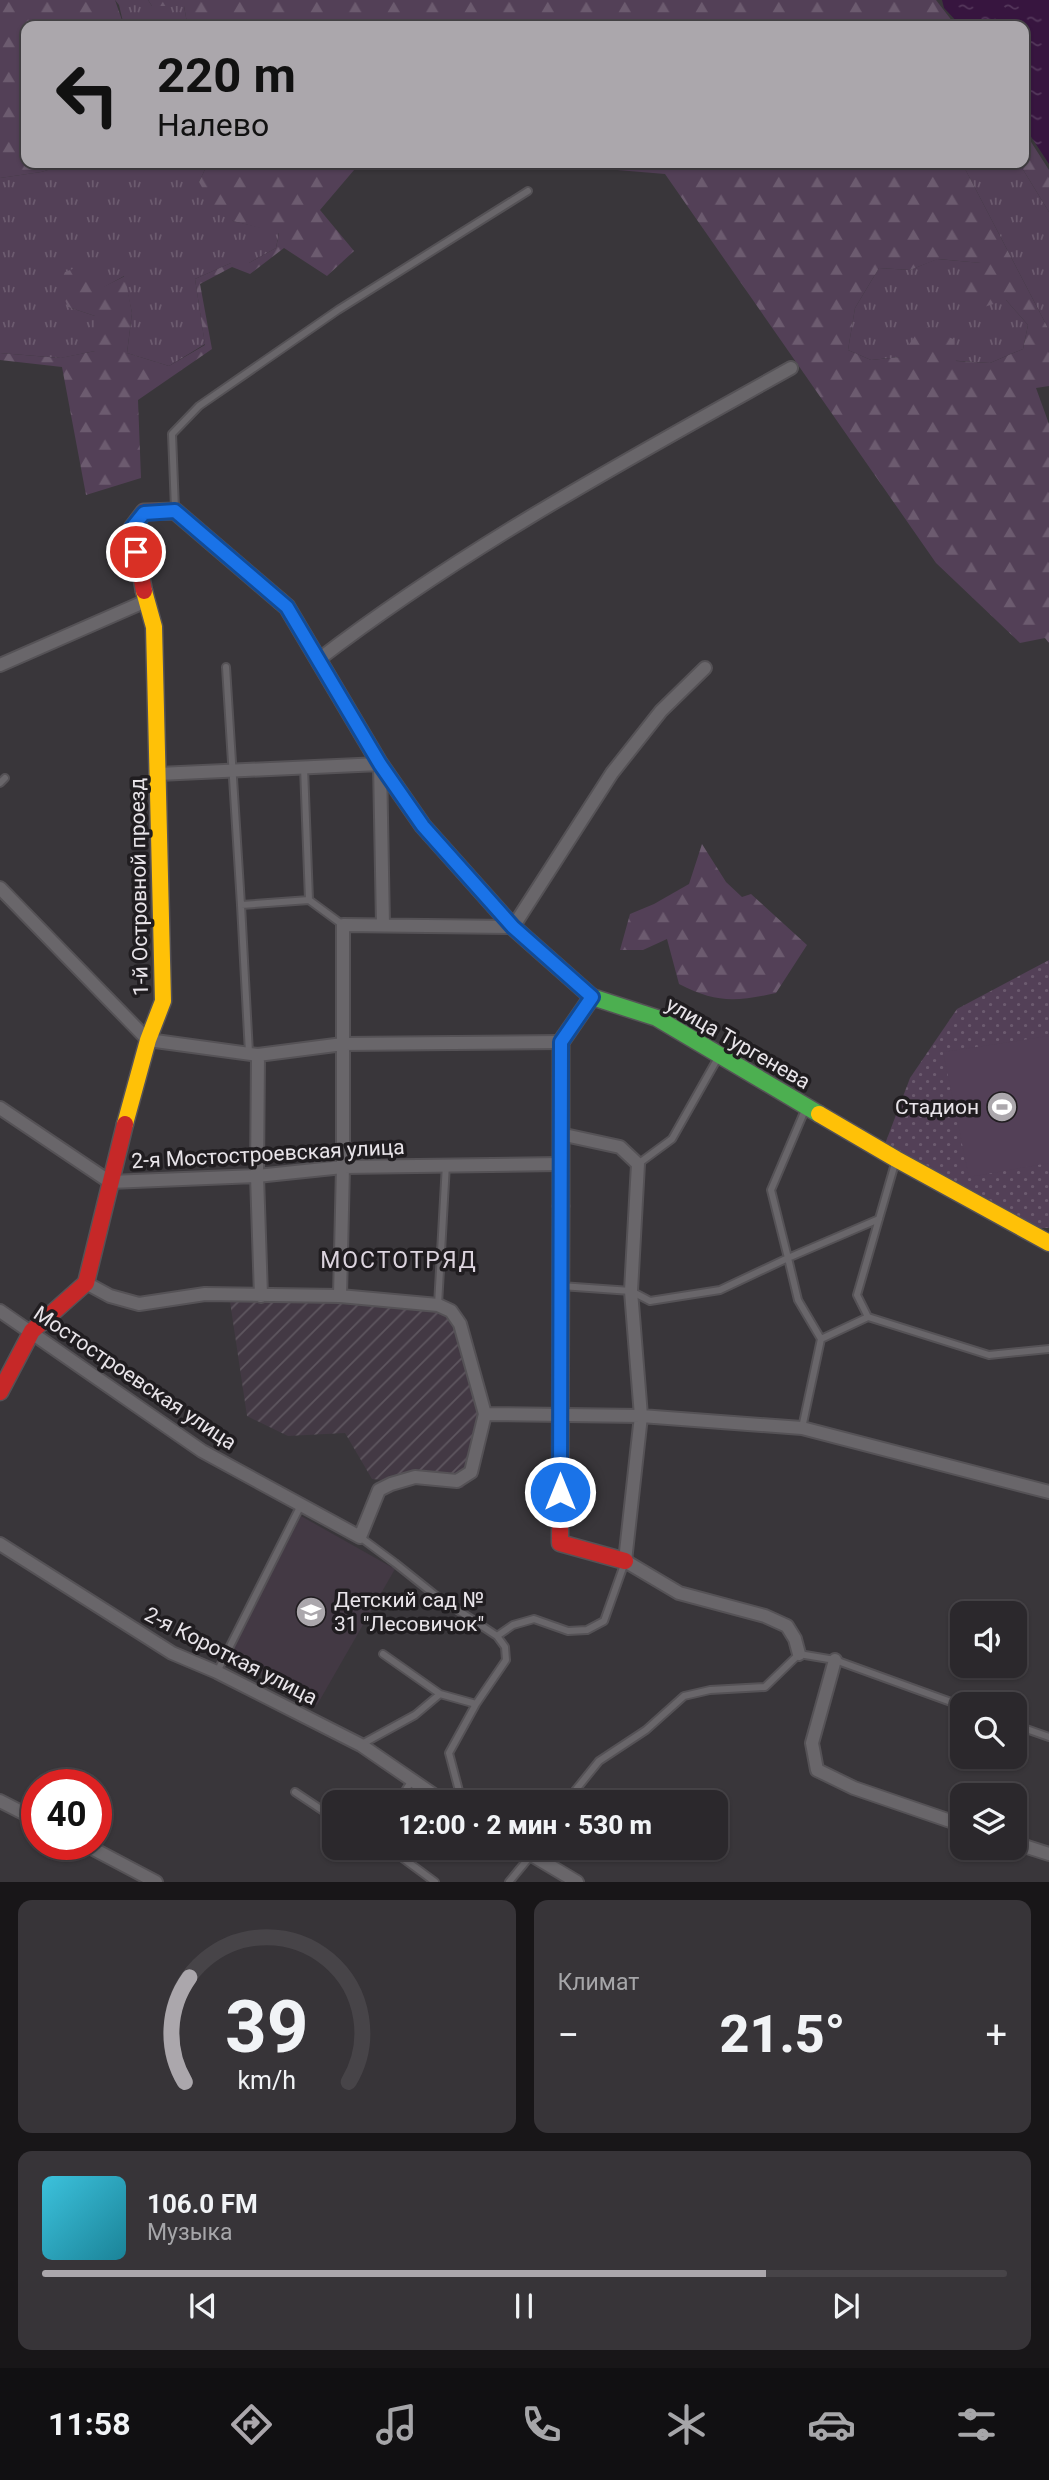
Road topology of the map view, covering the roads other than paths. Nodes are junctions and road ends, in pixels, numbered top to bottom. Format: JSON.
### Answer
{"nodes":[{"id":1,"x":528,"y":191,"type":"dead end"},
{"id":2,"x":791,"y":368,"type":"dead end"},
{"id":3,"x":175,"y":511,"type":"junction"},
{"id":4,"x":146,"y":601,"type":"junction"},
{"id":5,"x":318,"y":660,"type":"junction"},
{"id":6,"x":0,"y":665,"type":"edge"},
{"id":7,"x":226,"y":667,"type":"dead end"},
{"id":8,"x":705,"y":668,"type":"dead end"},
{"id":9,"x":380,"y":764,"type":"junction"},
{"id":10,"x":304,"y":767,"type":"junction"},
{"id":11,"x":233,"y":770,"type":"junction"},
{"id":12,"x":158,"y":774,"type":"junction"},
{"id":13,"x":0,"y":888,"type":"edge"},
{"id":14,"x":309,"y":900,"type":"junction"},
{"id":15,"x":241,"y":905,"type":"junction"},
{"id":16,"x":342,"y":925,"type":"junction"},
{"id":17,"x":383,"y":925,"type":"junction"},
{"id":18,"x":513,"y":927,"type":"junction"},
{"id":19,"x":592,"y":997,"type":"junction"},
{"id":20,"x":148,"y":1040,"type":"junction"},
{"id":21,"x":561,"y":1042,"type":"junction"},
{"id":22,"x":343,"y":1044,"type":"junction"},
{"id":23,"x":254,"y":1055,"type":"junction"},
{"id":24,"x":720,"y":1055,"type":"junction"},
{"id":25,"x":807,"y":1107,"type":"junction"},
{"id":26,"x":0,"y":1108,"type":"edge"},
{"id":27,"x":560,"y":1135,"type":"junction"},
{"id":28,"x":896,"y":1159,"type":"junction"},
{"id":29,"x":446,"y":1164,"type":"junction"},
{"id":30,"x":560,"y":1164,"type":"junction"},
{"id":31,"x":638,"y":1164,"type":"junction"},
{"id":32,"x":344,"y":1167,"type":"junction"},
{"id":33,"x":257,"y":1176,"type":"junction"},
{"id":34,"x":110,"y":1182,"type":"junction"},
{"id":35,"x":879,"y":1219,"type":"junction"},
{"id":36,"x":1049,"y":1243,"type":"edge"},
{"id":37,"x":788,"y":1258,"type":"junction"},
{"id":38,"x":86,"y":1283,"type":"junction"},
{"id":39,"x":559,"y":1286,"type":"junction"},
{"id":40,"x":631,"y":1292,"type":"junction"},
{"id":41,"x":261,"y":1296,"type":"junction"},
{"id":42,"x":340,"y":1296,"type":"junction"},
{"id":43,"x":438,"y":1305,"type":"junction"},
{"id":44,"x":0,"y":1311,"type":"edge"},
{"id":45,"x":868,"y":1317,"type":"junction"},
{"id":46,"x":32,"y":1331,"type":"junction"},
{"id":47,"x":821,"y":1339,"type":"junction"},
{"id":48,"x":1049,"y":1349,"type":"edge"},
{"id":49,"x":0,"y":1392,"type":"edge"},
{"id":50,"x":485,"y":1414,"type":"junction"},
{"id":51,"x":559,"y":1416,"type":"junction"},
{"id":52,"x":641,"y":1416,"type":"junction"},
{"id":53,"x":802,"y":1428,"type":"junction"},
{"id":54,"x":1049,"y":1492,"type":"edge"},
{"id":55,"x":301,"y":1505,"type":"junction"},
{"id":56,"x":360,"y":1538,"type":"junction"},
{"id":57,"x":0,"y":1544,"type":"edge"},
{"id":58,"x":625,"y":1561,"type":"junction"},
{"id":59,"x":497,"y":1636,"type":"junction"},
{"id":60,"x":383,"y":1654,"type":"dead end"},
{"id":61,"x":799,"y":1654,"type":"junction"},
{"id":62,"x":835,"y":1660,"type":"junction"},
{"id":63,"x":217,"y":1672,"type":"junction"},
{"id":64,"x":440,"y":1694,"type":"junction"},
{"id":65,"x":950,"y":1702,"type":"edge"},
{"id":66,"x":476,"y":1704,"type":"junction"},
{"id":67,"x":1027,"y":1729,"type":"edge"},
{"id":68,"x":1049,"y":1737,"type":"edge"},
{"id":69,"x":361,"y":1745,"type":"junction"},
{"id":70,"x":412,"y":1780,"type":"junction"},
{"id":71,"x":406,"y":1790,"type":"edge"},
{"id":72,"x":427,"y":1790,"type":"edge"},
{"id":73,"x":459,"y":1790,"type":"edge"},
{"id":74,"x":576,"y":1790,"type":"edge"},
{"id":75,"x":295,"y":1792,"type":"dead end"},
{"id":76,"x":0,"y":1801,"type":"edge"},
{"id":77,"x":322,"y":1810,"type":"edge"},
{"id":78,"x":21,"y":1812,"type":"edge"},
{"id":79,"x":950,"y":1821,"type":"edge"},
{"id":80,"x":1027,"y":1847,"type":"edge"},
{"id":81,"x":1049,"y":1854,"type":"edge"},
{"id":82,"x":112,"y":1858,"type":"edge"},
{"id":83,"x":406,"y":1860,"type":"edge"},
{"id":84,"x":528,"y":1860,"type":"edge"},
{"id":85,"x":547,"y":1860,"type":"edge"},
{"id":86,"x":156,"y":1881,"type":"edge"},
{"id":87,"x":435,"y":1881,"type":"edge"},
{"id":88,"x":509,"y":1881,"type":"edge"},
{"id":89,"x":577,"y":1881,"type":"edge"}],
"edges":[{"from":1,"to":3,"type":"lane"},
{"from":2,"to":5,"type":"street"},
{"from":3,"to":4,"type":"street","name":"1-й Островной проезд"},
{"from":3,"to":5,"type":"street"},
{"from":4,"to":6,"type":"street"},
{"from":4,"to":12,"type":"street","name":"1-й Островной проезд"},
{"from":5,"to":9,"type":"street"},
{"from":7,"to":11,"type":"lane"},
{"from":8,"to":18,"type":"street"},
{"from":9,"to":10,"type":"street"},
{"from":9,"to":17,"type":"street"},
{"from":9,"to":18,"type":"street"},
{"from":10,"to":11,"type":"street"},
{"from":10,"to":14,"type":"lane"},
{"from":11,"to":12,"type":"street"},
{"from":11,"to":15,"type":"lane"},
{"from":12,"to":20,"type":"street","name":"1-й Островной проезд"},
{"from":13,"to":20,"type":"street"},
{"from":14,"to":15,"type":"lane"},
{"from":14,"to":16,"type":"lane"},
{"from":15,"to":23,"type":"lane"},
{"from":16,"to":17,"type":"street"},
{"from":16,"to":22,"type":"street"},
{"from":17,"to":18,"type":"street"},
{"from":18,"to":19,"type":"street"},
{"from":19,"to":21,"type":"street"},
{"from":19,"to":24,"type":"street","name":"улица Тургенева"},
{"from":20,"to":23,"type":"street"},
{"from":20,"to":34,"type":"street","name":"1-й Островной проезд"},
{"from":21,"to":22,"type":"street"},
{"from":21,"to":27,"type":"street"},
{"from":22,"to":23,"type":"street"},
{"from":22,"to":32,"type":"street"},
{"from":23,"to":33,"type":"street"},
{"from":24,"to":25,"type":"street","name":"улица Тургенева"},
{"from":24,"to":31,"type":"lane"},
{"from":25,"to":28,"type":"street","name":"улица Тургенева"},
{"from":25,"to":37,"type":"lane"},
{"from":26,"to":34,"type":"street","name":"2-я Мостостроевская улица"},
{"from":27,"to":30,"type":"street"},
{"from":27,"to":31,"type":"street"},
{"from":28,"to":35,"type":"lane"},
{"from":28,"to":36,"type":"street","name":"улица Тургенева"},
{"from":29,"to":30,"type":"street","name":"2-я Мостостроевская улица"},
{"from":29,"to":32,"type":"street","name":"2-я Мостостроевская улица"},
{"from":29,"to":43,"type":"lane"},
{"from":30,"to":39,"type":"street"},
{"from":31,"to":40,"type":"street"},
{"from":32,"to":33,"type":"street","name":"2-я Мостостроевская улица"},
{"from":32,"to":42,"type":"street"},
{"from":33,"to":34,"type":"street","name":"2-я Мостостроевская улица"},
{"from":33,"to":41,"type":"street"},
{"from":34,"to":38,"type":"street","name":"1-й Островной проезд"},
{"from":35,"to":37,"type":"lane"},
{"from":35,"to":45,"type":"lane"},
{"from":37,"to":40,"type":"lane"},
{"from":37,"to":47,"type":"lane"},
{"from":38,"to":41,"type":"street"},
{"from":38,"to":46,"type":"street"},
{"from":39,"to":40,"type":"lane"},
{"from":39,"to":51,"type":"street"},
{"from":40,"to":52,"type":"street"},
{"from":41,"to":42,"type":"street"},
{"from":42,"to":43,"type":"street"},
{"from":43,"to":50,"type":"street"},
{"from":44,"to":46,"type":"street","name":"Мостостроевская улица"},
{"from":45,"to":47,"type":"lane"},
{"from":45,"to":48,"type":"lane"},
{"from":46,"to":49,"type":"street"},
{"from":46,"to":55,"type":"street","name":"Мостостроевская улица"},
{"from":47,"to":53,"type":"lane"},
{"from":50,"to":51,"type":"street"},
{"from":50,"to":56,"type":"street"},
{"from":51,"to":52,"type":"street"},
{"from":51,"to":58,"type":"street"},
{"from":52,"to":53,"type":"street"},
{"from":52,"to":58,"type":"street"},
{"from":53,"to":54,"type":"street"},
{"from":55,"to":56,"type":"street","name":"Мостостроевская улица"},
{"from":55,"to":63,"type":"lane"},
{"from":56,"to":59,"type":"lane"},
{"from":57,"to":63,"type":"street","name":"2-я Короткая улица"},
{"from":58,"to":59,"type":"lane"},
{"from":58,"to":61,"type":"street"},
{"from":59,"to":66,"type":"lane"},
{"from":60,"to":64,"type":"lane"},
{"from":61,"to":62,"type":"lane"},
{"from":61,"to":74,"type":"lane"},
{"from":62,"to":65,"type":"lane"},
{"from":62,"to":79,"type":"street"},
{"from":63,"to":69,"type":"street","name":"2-я Короткая улица"},
{"from":64,"to":66,"type":"lane"},
{"from":64,"to":69,"type":"lane"},
{"from":66,"to":73,"type":"lane"},
{"from":67,"to":68,"type":"lane"},
{"from":69,"to":70,"type":"street","name":"2-я Короткая улица"},
{"from":70,"to":71,"type":"lane"},
{"from":70,"to":72,"type":"street","name":"2-я Короткая улица"},
{"from":75,"to":77,"type":"lane"},
{"from":76,"to":78,"type":"street"},
{"from":80,"to":81,"type":"street"},
{"from":82,"to":86,"type":"street"},
{"from":83,"to":87,"type":"lane"},
{"from":84,"to":88,"type":"lane"},
{"from":85,"to":89,"type":"street"}]}
